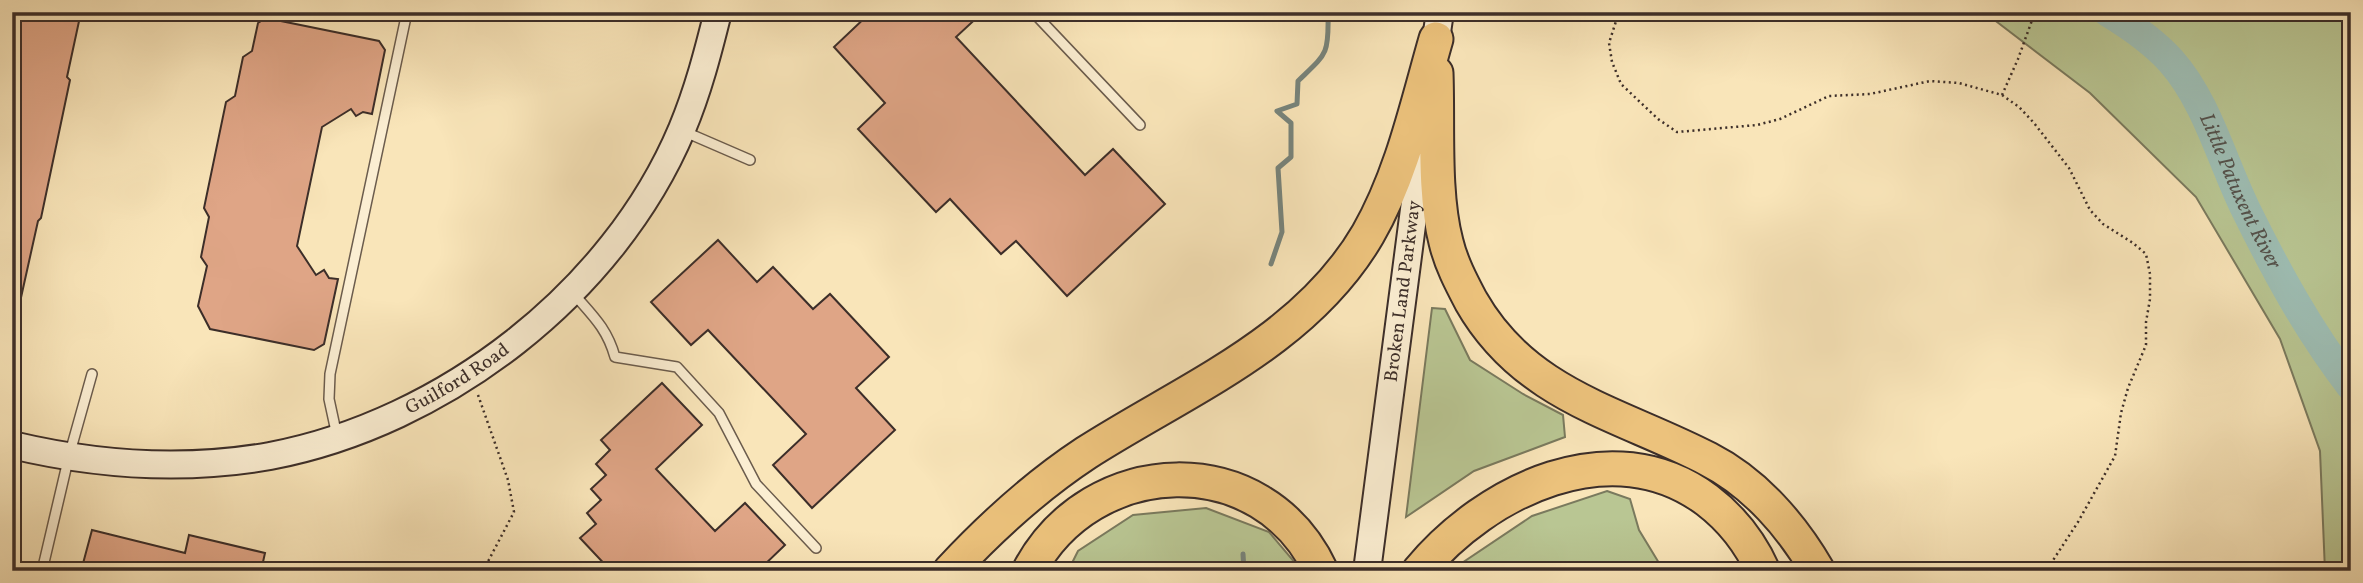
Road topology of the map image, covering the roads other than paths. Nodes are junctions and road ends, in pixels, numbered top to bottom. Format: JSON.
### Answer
{"nodes":[{"id":1,"x":407,"y":12,"type":"edge"},
{"id":2,"x":718,"y":12,"type":"edge"},
{"id":3,"x":1033,"y":12,"type":"edge"},
{"id":4,"x":1438,"y":26,"type":"edge"},
{"id":5,"x":1140,"y":125,"type":"dead end"},
{"id":6,"x":681,"y":130,"type":"junction"},
{"id":7,"x":750,"y":160,"type":"dead end"},
{"id":8,"x":572,"y":292,"type":"junction"},
{"id":9,"x":92,"y":373,"type":"dead end"},
{"id":10,"x":337,"y":438,"type":"junction"},
{"id":11,"x":12,"y":445,"type":"edge"},
{"id":12,"x":69,"y":456,"type":"junction"},
{"id":13,"x":816,"y":548,"type":"dead end"},
{"id":14,"x":42,"y":571,"type":"edge"},
{"id":15,"x":950,"y":571,"type":"edge"},
{"id":16,"x":1030,"y":571,"type":"edge"},
{"id":17,"x":1321,"y":571,"type":"edge"},
{"id":18,"x":1367,"y":571,"type":"edge"},
{"id":19,"x":1419,"y":571,"type":"edge"},
{"id":20,"x":1763,"y":571,"type":"edge"},
{"id":21,"x":1818,"y":571,"type":"edge"}],
"edges":[{"from":1,"to":10,"type":"lane"},
{"from":2,"to":6,"type":"street","name":"Guilford Road"},
{"from":3,"to":5,"type":"lane"},
{"from":4,"to":15,"type":"highway"},
{"from":4,"to":18,"type":"street","name":"Broken Land Parkway"},
{"from":4,"to":21,"type":"highway"},
{"from":6,"to":7,"type":"lane"},
{"from":6,"to":8,"type":"street","name":"Guilford Road"},
{"from":8,"to":10,"type":"street","name":"Guilford Road"},
{"from":8,"to":13,"type":"lane"},
{"from":9,"to":12,"type":"lane"},
{"from":10,"to":12,"type":"street","name":"Guilford Road"},
{"from":11,"to":12,"type":"street","name":"Guilford Road"},
{"from":12,"to":14,"type":"lane"},
{"from":16,"to":17,"type":"highway"},
{"from":19,"to":20,"type":"highway"}]}
